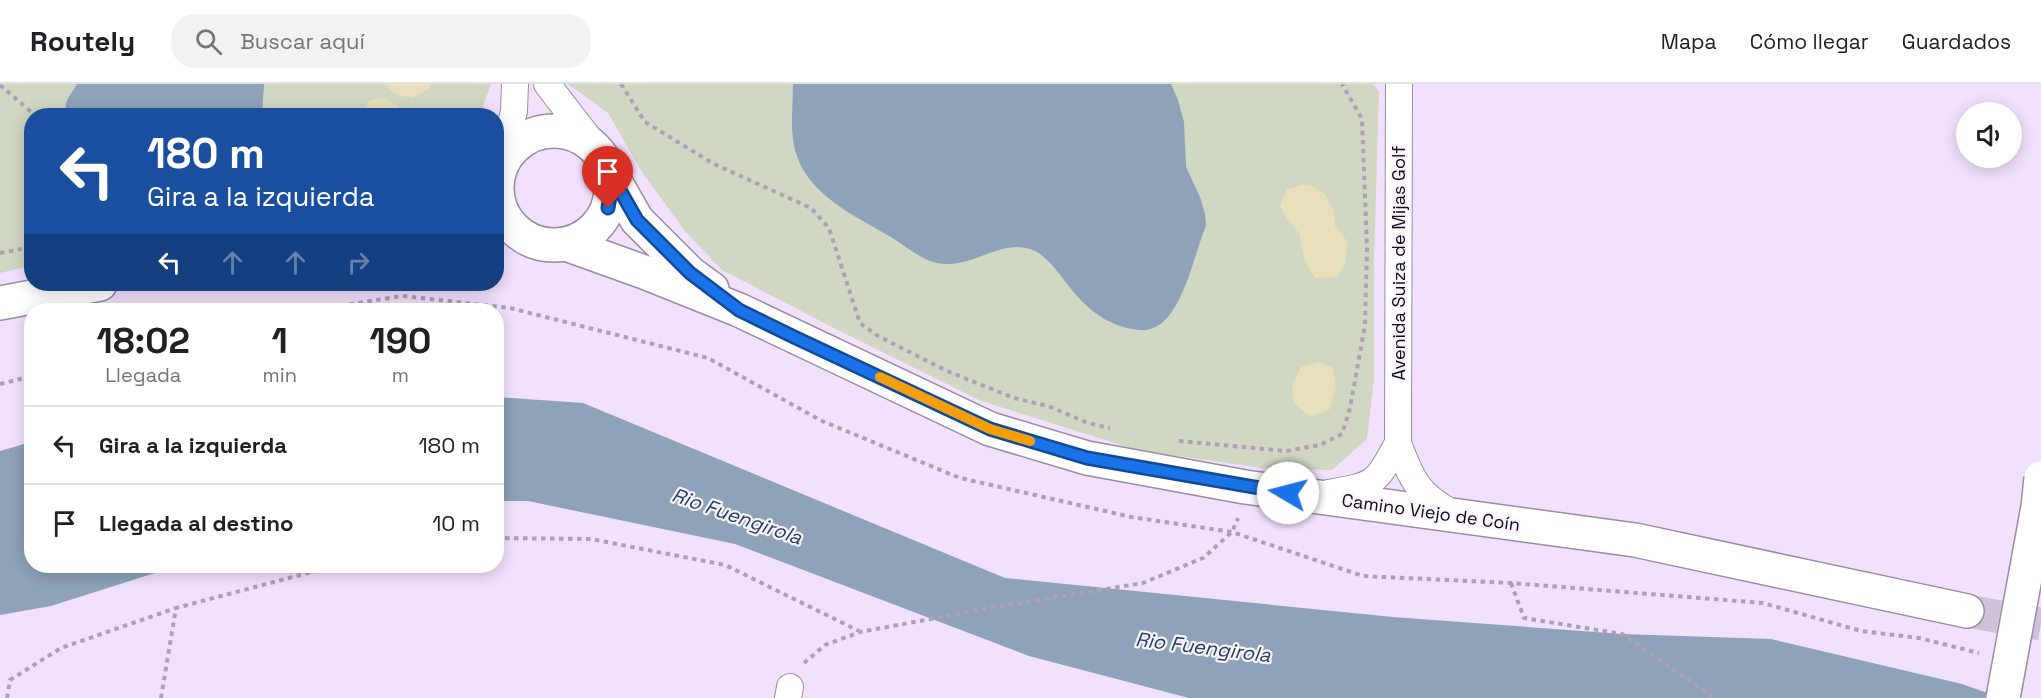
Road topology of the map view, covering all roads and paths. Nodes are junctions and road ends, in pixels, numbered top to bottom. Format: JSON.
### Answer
{"nodes":[{"id":1,"x":515,"y":84,"type":"edge"},
{"id":2,"x":547,"y":84,"type":"edge"},
{"id":3,"x":621,"y":84,"type":"edge"},
{"id":4,"x":1342,"y":84,"type":"edge"},
{"id":5,"x":1399,"y":84,"type":"edge"},
{"id":6,"x":0,"y":85,"type":"edge"},
{"id":7,"x":27,"y":108,"type":"edge"},
{"id":8,"x":504,"y":148,"type":"edge"},
{"id":9,"x":504,"y":159,"type":"edge"},
{"id":10,"x":605,"y":163,"type":"junction"},
{"id":11,"x":504,"y":217,"type":"edge"},
{"id":12,"x":504,"y":244,"type":"edge"},
{"id":13,"x":557,"y":245,"type":"junction"},
{"id":14,"x":24,"y":248,"type":"edge"},
{"id":15,"x":0,"y":253,"type":"edge"},
{"id":16,"x":63,"y":291,"type":"edge"},
{"id":17,"x":0,"y":303,"type":"edge"},
{"id":18,"x":739,"y":310,"type":"junction"},
{"id":19,"x":24,"y":378,"type":"edge"},
{"id":20,"x":0,"y":384,"type":"edge"},
{"id":21,"x":1119,"y":430,"type":"dead end"},
{"id":22,"x":1171,"y":440,"type":"dead end"},
{"id":23,"x":1398,"y":443,"type":"junction"},
{"id":24,"x":2041,"y":478,"type":"edge"},
{"id":25,"x":1245,"y":487,"type":"junction"},
{"id":26,"x":1310,"y":496,"type":"junction"},
{"id":27,"x":1458,"y":516,"type":"junction"},
{"id":28,"x":504,"y":538,"type":"edge"},
{"id":29,"x":308,"y":573,"type":"edge"},
{"id":30,"x":1511,"y":583,"type":"dead end"},
{"id":31,"x":176,"y":608,"type":"junction"},
{"id":32,"x":1968,"y":611,"type":"tunnel mouth"},
{"id":33,"x":860,"y":632,"type":"junction"},
{"id":34,"x":789,"y":693,"type":"edge"},
{"id":35,"x":7,"y":698,"type":"edge"},
{"id":36,"x":161,"y":698,"type":"edge"},
{"id":37,"x":1715,"y":698,"type":"edge"},
{"id":38,"x":2003,"y":698,"type":"edge"}],
"edges":[{"from":1,"to":8,"type":"street"},
{"from":2,"to":10,"type":"street"},
{"from":3,"to":21,"type":"path"},
{"from":4,"to":22,"type":"path"},
{"from":5,"to":23,"type":"street","name":"Avenida Suiza de Mijas Golf"},
{"from":6,"to":7,"type":"path"},
{"from":9,"to":10,"type":"main road"},
{"from":10,"to":13,"type":"main road"},
{"from":10,"to":18,"type":"main road","name":"Camino Viejo de Coín"},
{"from":11,"to":13,"type":"main road"},
{"from":12,"to":13,"type":"main road","name":"Camino Viejo de Coín"},
{"from":13,"to":18,"type":"main road","name":"Camino Viejo de Coín"},
{"from":14,"to":15,"type":"path"},
{"from":16,"to":17,"type":"main road"},
{"from":18,"to":25,"type":"main road","name":"Camino Viejo de Coín"},
{"from":19,"to":20,"type":"path"},
{"from":23,"to":26,"type":"street","name":"Avenida Suiza de Mijas Golf"},
{"from":23,"to":27,"type":"street","name":"Avenida Suiza de Mijas Golf"},
{"from":24,"to":38,"type":"main road","bridge":true},
{"from":25,"to":26,"type":"main road","name":"Camino Viejo de Coín"},
{"from":25,"to":33,"type":"path"},
{"from":26,"to":27,"type":"main road","name":"Camino Viejo de Coín"},
{"from":27,"to":32,"type":"main road","name":"Camino Viejo de Coín"},
{"from":28,"to":33,"type":"path"},
{"from":29,"to":31,"type":"path"},
{"from":30,"to":37,"type":"path"},
{"from":31,"to":35,"type":"path"},
{"from":31,"to":36,"type":"path"},
{"from":33,"to":34,"type":"path"}]}
